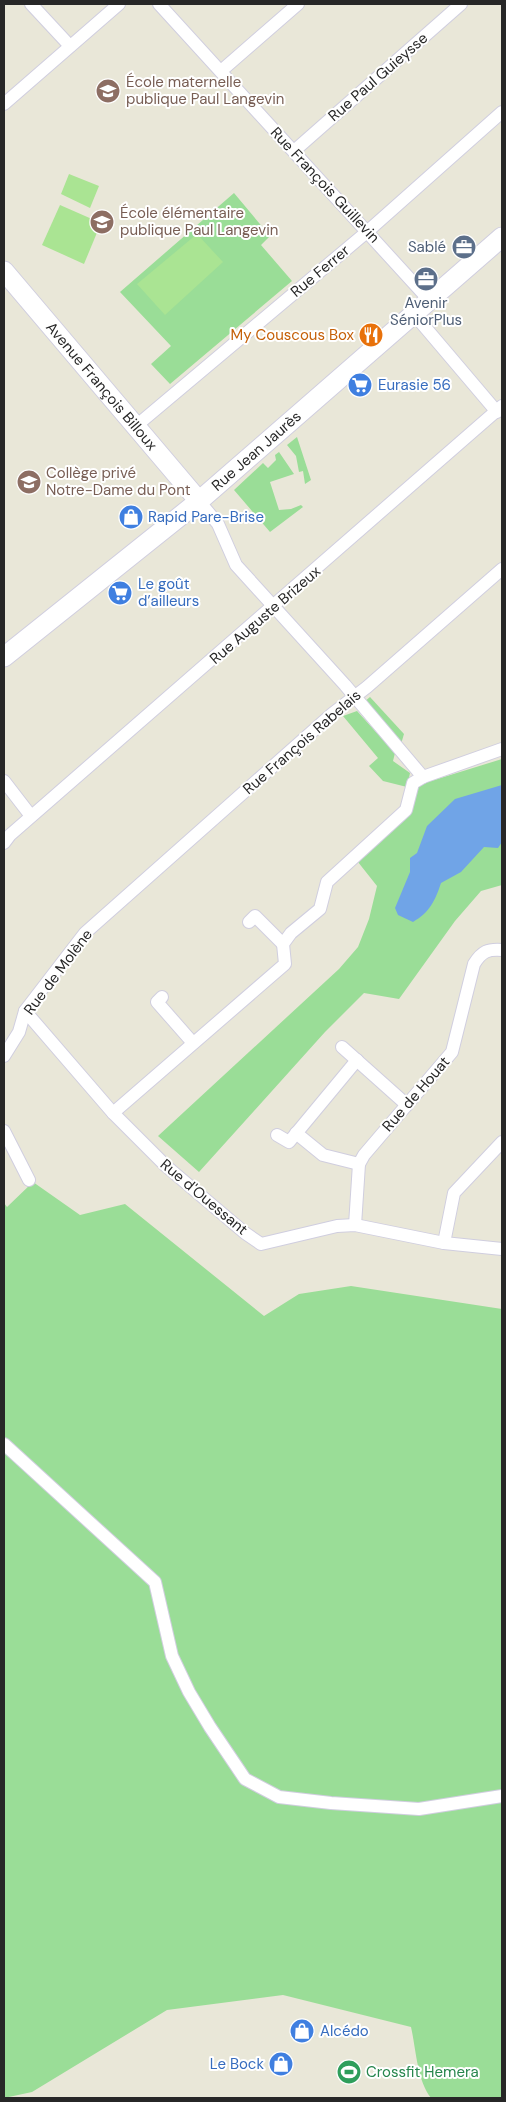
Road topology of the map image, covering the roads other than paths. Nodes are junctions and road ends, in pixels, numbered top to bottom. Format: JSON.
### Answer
{"nodes":[{"id":1,"x":119,"y":4,"type":"edge"},
{"id":2,"x":159,"y":4,"type":"edge"},
{"id":3,"x":298,"y":4,"type":"edge"},
{"id":4,"x":461,"y":4,"type":"edge"},
{"id":5,"x":33,"y":6,"type":"edge"},
{"id":6,"x":70,"y":46,"type":"junction"},
{"id":7,"x":221,"y":72,"type":"junction"},
{"id":8,"x":4,"y":104,"type":"edge"},
{"id":9,"x":502,"y":112,"type":"edge"},
{"id":10,"x":294,"y":150,"type":"junction"},
{"id":11,"x":368,"y":231,"type":"junction"},
{"id":12,"x":502,"y":237,"type":"edge"},
{"id":13,"x":4,"y":272,"type":"edge"},
{"id":14,"x":430,"y":301,"type":"junction"},
{"id":15,"x":413,"y":314,"type":"junction"},
{"id":16,"x":500,"y":409,"type":"edge"},
{"id":17,"x":136,"y":426,"type":"junction"},
{"id":18,"x":199,"y":501,"type":"junction"},
{"id":19,"x":502,"y":569,"type":"edge"},
{"id":20,"x":275,"y":606,"type":"junction"},
{"id":21,"x":4,"y":657,"type":"edge"},
{"id":22,"x":354,"y":697,"type":"junction"},
{"id":23,"x":502,"y":749,"type":"edge"},
{"id":24,"x":424,"y":776,"type":"junction"},
{"id":25,"x":4,"y":781,"type":"edge"},
{"id":26,"x":31,"y":816,"type":"junction"},
{"id":27,"x":4,"y":843,"type":"edge"},
{"id":28,"x":102,"y":916,"type":"joint"},
{"id":29,"x":248,"y":922,"type":"dead end"},
{"id":30,"x":283,"y":944,"type":"junction"},
{"id":31,"x":502,"y":950,"type":"edge"},
{"id":32,"x":162,"y":997,"type":"dead end"},
{"id":33,"x":25,"y":1011,"type":"junction"},
{"id":34,"x":193,"y":1043,"type":"junction"},
{"id":35,"x":342,"y":1047,"type":"dead end"},
{"id":36,"x":4,"y":1056,"type":"edge"},
{"id":37,"x":358,"y":1060,"type":"junction"},
{"id":38,"x":407,"y":1105,"type":"junction"},
{"id":39,"x":114,"y":1113,"type":"junction"},
{"id":40,"x":4,"y":1131,"type":"edge"},
{"id":41,"x":296,"y":1133,"type":"junction"},
{"id":42,"x":277,"y":1134,"type":"dead end"},
{"id":43,"x":502,"y":1142,"type":"edge"},
{"id":44,"x":359,"y":1164,"type":"junction"},
{"id":45,"x":29,"y":1180,"type":"dead end"},
{"id":46,"x":355,"y":1225,"type":"junction"},
{"id":47,"x":444,"y":1243,"type":"junction"},
{"id":48,"x":502,"y":1250,"type":"edge"},
{"id":49,"x":4,"y":1444,"type":"edge"},
{"id":50,"x":502,"y":1796,"type":"edge"}],
"edges":[{"from":1,"to":6,"type":"street"},
{"from":2,"to":7,"type":"street","name":"Rue François Guillevin"},
{"from":3,"to":7,"type":"street"},
{"from":4,"to":10,"type":"street","name":"Rue Paul Guieysse"},
{"from":5,"to":6,"type":"street"},
{"from":6,"to":8,"type":"street"},
{"from":7,"to":10,"type":"street","name":"Rue François Guillevin"},
{"from":9,"to":11,"type":"street","name":"Rue Ferrer"},
{"from":10,"to":11,"type":"street","name":"Rue François Guillevin"},
{"from":11,"to":14,"type":"street","name":"Rue François Guillevin"},
{"from":11,"to":17,"type":"street","name":"Rue Ferrer"},
{"from":12,"to":14,"type":"main road","name":"Rue Jean Jaurès"},
{"from":13,"to":17,"type":"main road","name":"Avenue François Billoux"},
{"from":14,"to":15,"type":"main road","name":"Rue Jean Jaurès"},
{"from":15,"to":16,"type":"street"},
{"from":15,"to":18,"type":"main road","name":"Rue Jean Jaurès"},
{"from":16,"to":20,"type":"street","name":"Rue Auguste Brizeux"},
{"from":17,"to":18,"type":"main road","name":"Avenue François Billoux"},
{"from":18,"to":20,"type":"street"},
{"from":18,"to":21,"type":"main road","name":"Rue Jean Jaurès"},
{"from":19,"to":22,"type":"street","name":"Rue François Rabelais"},
{"from":20,"to":22,"type":"street"},
{"from":20,"to":26,"type":"street","name":"Rue Auguste Brizeux"},
{"from":22,"to":24,"type":"street"},
{"from":22,"to":28,"type":"street","name":"Rue François Rabelais"},
{"from":23,"to":24,"type":"street"},
{"from":24,"to":30,"type":"street"},
{"from":25,"to":26,"type":"street"},
{"from":26,"to":27,"type":"street","name":"Rue Auguste Brizeux"},
{"from":28,"to":33,"type":"street","name":"Rue de Molène"},
{"from":29,"to":30,"type":"street"},
{"from":30,"to":34,"type":"street"},
{"from":31,"to":38,"type":"street","name":"Rue de Houat"},
{"from":32,"to":34,"type":"street"},
{"from":33,"to":36,"type":"street","name":"Rue de Molène"},
{"from":33,"to":39,"type":"street","name":"Rue d'Ouessant"},
{"from":34,"to":39,"type":"street"},
{"from":35,"to":37,"type":"street"},
{"from":37,"to":38,"type":"street"},
{"from":37,"to":41,"type":"street"},
{"from":38,"to":44,"type":"street","name":"Rue de Houat"},
{"from":39,"to":46,"type":"street","name":"Rue d'Ouessant"},
{"from":40,"to":45,"type":"street"},
{"from":41,"to":42,"type":"street"},
{"from":41,"to":44,"type":"street"},
{"from":43,"to":47,"type":"street"},
{"from":44,"to":46,"type":"street"},
{"from":46,"to":47,"type":"street","name":"Rue d'Ouessant"},
{"from":47,"to":48,"type":"street","name":"Rue d'Ouessant"},
{"from":49,"to":50,"type":"street"}]}
